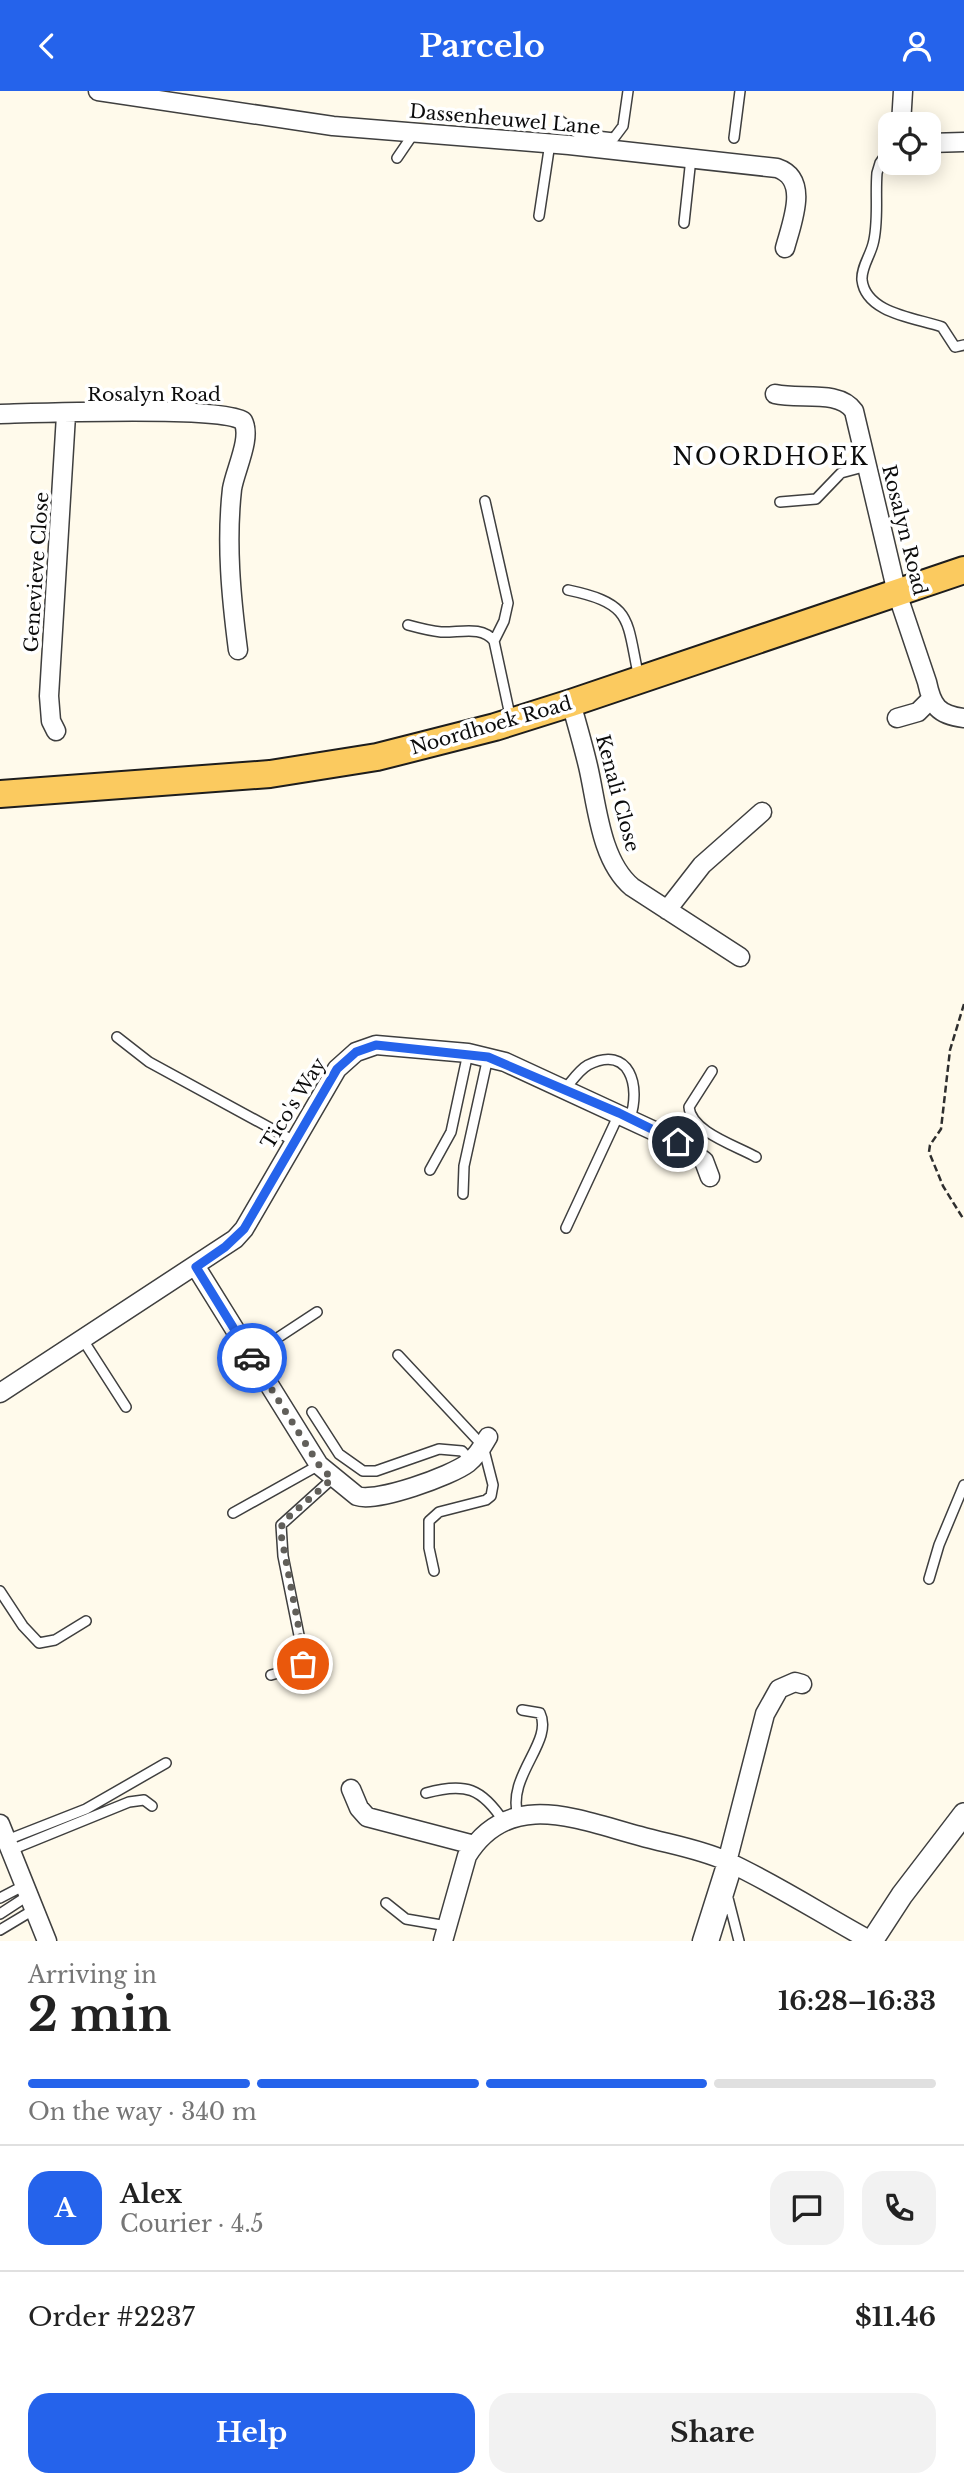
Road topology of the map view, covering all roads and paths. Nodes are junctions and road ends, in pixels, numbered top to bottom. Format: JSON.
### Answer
{"nodes":[{"id":1,"x":98,"y":91,"type":"edge"},
{"id":2,"x":628,"y":91,"type":"edge"},
{"id":3,"x":740,"y":91,"type":"edge"},
{"id":4,"x":903,"y":91,"type":"edge"},
{"id":5,"x":194,"y":98,"type":"edge"},
{"id":6,"x":902,"y":112,"type":"edge"},
{"id":7,"x":558,"y":119,"type":"dead end"},
{"id":8,"x":415,"y":131,"type":"junction"},
{"id":9,"x":734,"y":138,"type":"dead end"},
{"id":10,"x":964,"y":142,"type":"edge"},
{"id":11,"x":550,"y":143,"type":"junction"},
{"id":12,"x":941,"y":143,"type":"edge"},
{"id":13,"x":397,"y":158,"type":"dead end"},
{"id":14,"x":691,"y":158,"type":"junction"},
{"id":15,"x":878,"y":170,"type":"edge"},
{"id":16,"x":539,"y":216,"type":"dead end"},
{"id":17,"x":684,"y":223,"type":"dead end"},
{"id":18,"x":785,"y":247,"type":"dead end"},
{"id":19,"x":964,"y":345,"type":"edge"},
{"id":20,"x":775,"y":394,"type":"dead end"},
{"id":21,"x":0,"y":414,"type":"edge"},
{"id":22,"x":66,"y":415,"type":"junction"},
{"id":23,"x":867,"y":465,"type":"junction"},
{"id":24,"x":485,"y":501,"type":"dead end"},
{"id":25,"x":780,"y":502,"type":"dead end"},
{"id":26,"x":964,"y":570,"type":"edge"},
{"id":27,"x":568,"y":590,"type":"dead end"},
{"id":28,"x":897,"y":593,"type":"junction"},
{"id":29,"x":408,"y":625,"type":"dead end"},
{"id":30,"x":494,"y":641,"type":"junction"},
{"id":31,"x":238,"y":650,"type":"dead end"},
{"id":32,"x":639,"y":680,"type":"junction"},
{"id":33,"x":930,"y":700,"type":"junction"},
{"id":34,"x":571,"y":703,"type":"junction"},
{"id":35,"x":897,"y":718,"type":"dead end"},
{"id":36,"x":964,"y":718,"type":"edge"},
{"id":37,"x":511,"y":722,"type":"junction"},
{"id":38,"x":56,"y":731,"type":"dead end"},
{"id":39,"x":0,"y":794,"type":"edge"},
{"id":40,"x":762,"y":812,"type":"dead end"},
{"id":41,"x":667,"y":910,"type":"junction"},
{"id":42,"x":740,"y":957,"type":"dead end"},
{"id":43,"x":964,"y":1004,"type":"edge"},
{"id":44,"x":117,"y":1037,"type":"dead end"},
{"id":45,"x":467,"y":1053,"type":"junction"},
{"id":46,"x":488,"y":1057,"type":"junction"},
{"id":47,"x":712,"y":1071,"type":"dead end"},
{"id":48,"x":565,"y":1089,"type":"junction"},
{"id":49,"x":625,"y":1115,"type":"junction"},
{"id":50,"x":700,"y":1126,"type":"junction"},
{"id":51,"x":294,"y":1141,"type":"junction"},
{"id":52,"x":687,"y":1148,"type":"junction"},
{"id":53,"x":756,"y":1157,"type":"dead end"},
{"id":54,"x":430,"y":1170,"type":"dead end"},
{"id":55,"x":710,"y":1177,"type":"dead end"},
{"id":56,"x":463,"y":1194,"type":"dead end"},
{"id":57,"x":964,"y":1220,"type":"edge"},
{"id":58,"x":566,"y":1228,"type":"dead end"},
{"id":59,"x":196,"y":1267,"type":"junction"},
{"id":60,"x":317,"y":1312,"type":"dead end"},
{"id":61,"x":83,"y":1340,"type":"junction"},
{"id":62,"x":398,"y":1355,"type":"dead end"},
{"id":63,"x":250,"y":1356,"type":"junction"},
{"id":64,"x":0,"y":1394,"type":"edge"},
{"id":65,"x":126,"y":1406,"type":"dead end"},
{"id":66,"x":312,"y":1412,"type":"dead end"},
{"id":67,"x":486,"y":1441,"type":"junction"},
{"id":68,"x":471,"y":1461,"type":"junction"},
{"id":69,"x":319,"y":1465,"type":"junction"},
{"id":70,"x":332,"y":1479,"type":"junction"},
{"id":71,"x":964,"y":1485,"type":"edge"},
{"id":72,"x":233,"y":1513,"type":"dead end"},
{"id":73,"x":435,"y":1571,"type":"dead end"},
{"id":74,"x":929,"y":1579,"type":"dead end"},
{"id":75,"x":0,"y":1591,"type":"edge"},
{"id":76,"x":86,"y":1622,"type":"dead end"},
{"id":77,"x":271,"y":1675,"type":"dead end"},
{"id":78,"x":802,"y":1684,"type":"dead end"},
{"id":79,"x":522,"y":1710,"type":"dead end"},
{"id":80,"x":166,"y":1763,"type":"dead end"},
{"id":81,"x":351,"y":1789,"type":"dead end"},
{"id":82,"x":426,"y":1793,"type":"dead end"},
{"id":83,"x":152,"y":1805,"type":"dead end"},
{"id":84,"x":964,"y":1814,"type":"edge"},
{"id":85,"x":511,"y":1819,"type":"junction"},
{"id":86,"x":6,"y":1838,"type":"edge"},
{"id":87,"x":474,"y":1845,"type":"junction"},
{"id":88,"x":732,"y":1865,"type":"junction"},
{"id":89,"x":30,"y":1896,"type":"junction"},
{"id":90,"x":727,"y":1897,"type":"junction"},
{"id":91,"x":0,"y":1898,"type":"edge"},
{"id":92,"x":386,"y":1903,"type":"dead end"},
{"id":93,"x":0,"y":1914,"type":"edge"},
{"id":94,"x":0,"y":1930,"type":"edge"},
{"id":95,"x":445,"y":1934,"type":"edge"},
{"id":96,"x":47,"y":1941,"type":"edge"},
{"id":97,"x":702,"y":1941,"type":"edge"},
{"id":98,"x":714,"y":1941,"type":"edge"},
{"id":99,"x":739,"y":1941,"type":"edge"},
{"id":100,"x":871,"y":1941,"type":"edge"}],
"edges":[{"from":1,"to":5,"type":"street","name":"Dassenheuwel Lane"},
{"from":2,"to":7,"type":"lane"},
{"from":3,"to":9,"type":"lane"},
{"from":4,"to":6,"type":"street"},
{"from":5,"to":8,"type":"street","name":"Dassenheuwel Lane"},
{"from":8,"to":11,"type":"street","name":"Dassenheuwel Lane"},
{"from":8,"to":13,"type":"lane"},
{"from":10,"to":12,"type":"street"},
{"from":11,"to":14,"type":"street","name":"Dassenheuwel Lane"},
{"from":11,"to":16,"type":"lane"},
{"from":14,"to":17,"type":"lane"},
{"from":14,"to":18,"type":"street","name":"Dassenheuwel Lane"},
{"from":15,"to":19,"type":"lane"},
{"from":20,"to":23,"type":"street","name":"Rosalyn Road"},
{"from":21,"to":22,"type":"street","name":"Rosalyn Road"},
{"from":22,"to":31,"type":"street","name":"Rosalyn Road"},
{"from":22,"to":38,"type":"street","name":"Genevieve Close"},
{"from":23,"to":25,"type":"lane"},
{"from":23,"to":28,"type":"street","name":"Rosalyn Road"},
{"from":24,"to":30,"type":"lane"},
{"from":26,"to":28,"type":"main road","name":"Noordhoek Road"},
{"from":27,"to":32,"type":"lane"},
{"from":28,"to":32,"type":"main road","name":"Noordhoek Road"},
{"from":28,"to":33,"type":"street","name":"Rosalyn Road"},
{"from":29,"to":30,"type":"lane"},
{"from":30,"to":37,"type":"lane"},
{"from":32,"to":34,"type":"main road","name":"Noordhoek Road"},
{"from":33,"to":35,"type":"street"},
{"from":33,"to":36,"type":"street"},
{"from":34,"to":37,"type":"main road","name":"Noordhoek Road"},
{"from":34,"to":41,"type":"street","name":"Kenali Close"},
{"from":37,"to":39,"type":"main road","name":"Noordhoek Road"},
{"from":40,"to":41,"type":"street"},
{"from":41,"to":42,"type":"street","name":"Kenali Close"},
{"from":43,"to":57,"type":"path"},
{"from":44,"to":51,"type":"lane"},
{"from":45,"to":46,"type":"street","name":"Tico's Way"},
{"from":45,"to":51,"type":"street","name":"Tico's Way"},
{"from":45,"to":54,"type":"lane"},
{"from":46,"to":48,"type":"street","name":"Tico's Way"},
{"from":46,"to":56,"type":"lane"},
{"from":47,"to":50,"type":"lane"},
{"from":48,"to":49,"type":"street","name":"Tico's Way"},
{"from":48,"to":49,"type":"lane"},
{"from":49,"to":52,"type":"street","name":"Tico's Way"},
{"from":49,"to":58,"type":"lane"},
{"from":50,"to":52,"type":"lane"},
{"from":50,"to":53,"type":"lane"},
{"from":51,"to":59,"type":"street","name":"Tico's Way"},
{"from":52,"to":55,"type":"street","name":"Tico's Way"},
{"from":59,"to":61,"type":"street","name":"Tico's Way"},
{"from":59,"to":63,"type":"street"},
{"from":60,"to":63,"type":"lane"},
{"from":61,"to":64,"type":"street","name":"Tico's Way"},
{"from":61,"to":65,"type":"lane"},
{"from":62,"to":67,"type":"lane"},
{"from":63,"to":69,"type":"street"},
{"from":66,"to":68,"type":"lane"},
{"from":67,"to":68,"type":"street"},
{"from":67,"to":73,"type":"lane"},
{"from":68,"to":70,"type":"street"},
{"from":69,"to":70,"type":"street"},
{"from":69,"to":72,"type":"lane"},
{"from":70,"to":77,"type":"lane"},
{"from":71,"to":74,"type":"lane"},
{"from":75,"to":76,"type":"lane"},
{"from":78,"to":88,"type":"street"},
{"from":79,"to":85,"type":"lane"},
{"from":80,"to":86,"type":"lane"},
{"from":81,"to":87,"type":"street"},
{"from":82,"to":85,"type":"lane"},
{"from":83,"to":86,"type":"lane"},
{"from":84,"to":100,"type":"street"},
{"from":85,"to":87,"type":"street"},
{"from":85,"to":88,"type":"street"},
{"from":86,"to":89,"type":"street"},
{"from":87,"to":95,"type":"street"},
{"from":88,"to":90,"type":"lane"},
{"from":88,"to":97,"type":"street"},
{"from":88,"to":100,"type":"street"},
{"from":89,"to":91,"type":"lane"},
{"from":89,"to":93,"type":"lane"},
{"from":89,"to":94,"type":"lane"},
{"from":89,"to":96,"type":"street"},
{"from":90,"to":98,"type":"lane"},
{"from":90,"to":99,"type":"lane"},
{"from":92,"to":95,"type":"lane"}]}
